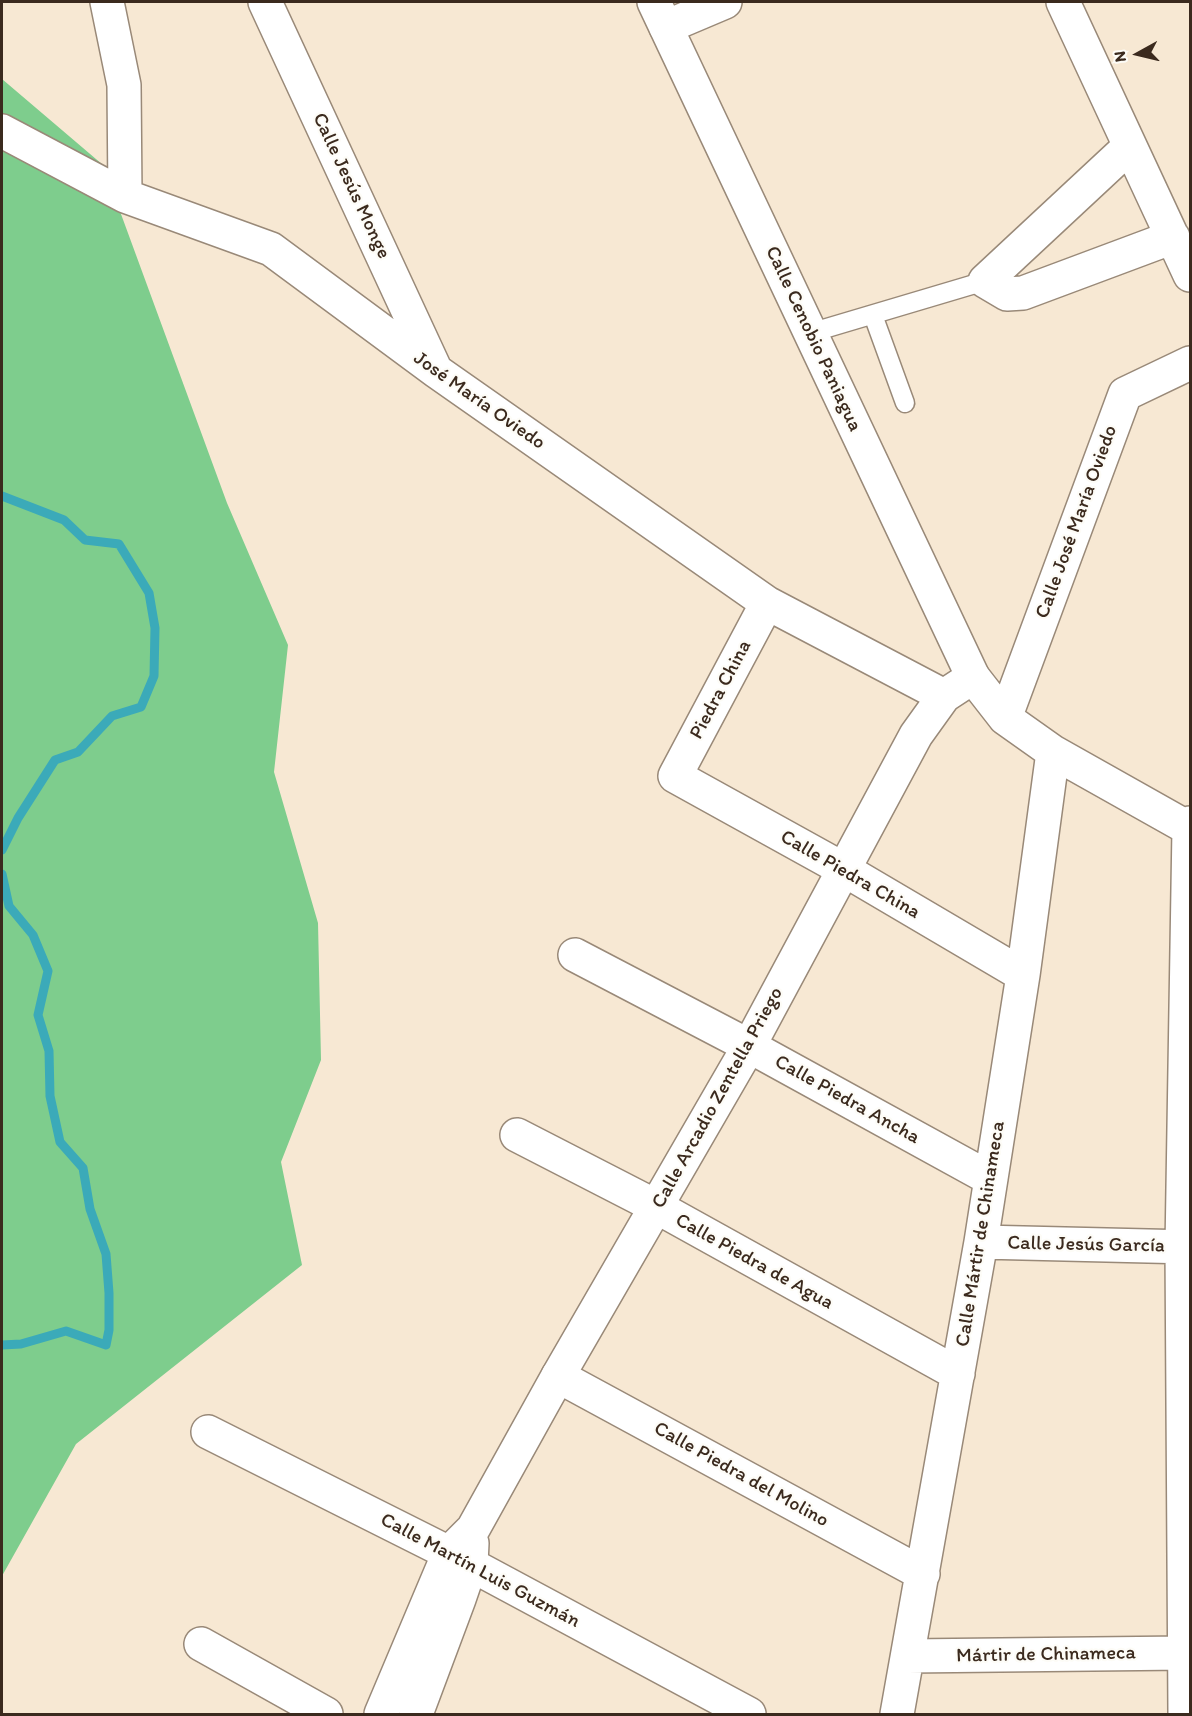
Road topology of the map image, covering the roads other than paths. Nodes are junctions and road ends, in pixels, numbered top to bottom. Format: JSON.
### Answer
{"nodes":[{"id":1,"x":107,"y":2,"type":"edge"},
{"id":2,"x":266,"y":2,"type":"edge"},
{"id":3,"x":725,"y":2,"type":"edge"},
{"id":4,"x":1063,"y":2,"type":"edge"},
{"id":5,"x":660,"y":14,"type":"edge"},
{"id":6,"x":2,"y":131,"type":"edge"},
{"id":7,"x":1130,"y":146,"type":"junction"},
{"id":8,"x":125,"y":196,"type":"junction"},
{"id":9,"x":1173,"y":237,"type":"junction"},
{"id":10,"x":1191,"y":275,"type":"edge"},
{"id":11,"x":986,"y":280,"type":"junction"},
{"id":12,"x":873,"y":315,"type":"junction"},
{"id":13,"x":810,"y":333,"type":"junction"},
{"id":14,"x":1191,"y":363,"type":"edge"},
{"id":15,"x":436,"y":371,"type":"junction"},
{"id":16,"x":905,"y":403,"type":"dead end"},
{"id":17,"x":767,"y":603,"type":"junction"},
{"id":18,"x":973,"y":677,"type":"junction"},
{"id":19,"x":944,"y":696,"type":"junction"},
{"id":20,"x":1005,"y":718,"type":"junction"},
{"id":21,"x":1053,"y":752,"type":"junction"},
{"id":22,"x":675,"y":776,"type":"joint"},
{"id":23,"x":1190,"y":826,"type":"edge"},
{"id":24,"x":843,"y":869,"type":"junction"},
{"id":25,"x":575,"y":955,"type":"dead end"},
{"id":26,"x":1023,"y":975,"type":"junction"},
{"id":27,"x":749,"y":1046,"type":"junction"},
{"id":28,"x":517,"y":1135,"type":"dead end"},
{"id":29,"x":991,"y":1179,"type":"junction"},
{"id":30,"x":657,"y":1208,"type":"junction"},
{"id":31,"x":981,"y":1242,"type":"junction"},
{"id":32,"x":1186,"y":1247,"type":"edge"},
{"id":33,"x":958,"y":1374,"type":"junction"},
{"id":34,"x":558,"y":1376,"type":"junction"},
{"id":35,"x":208,"y":1432,"type":"dead end"},
{"id":36,"x":1187,"y":1523,"type":"edge"},
{"id":37,"x":460,"y":1558,"type":"junction"},
{"id":38,"x":923,"y":1574,"type":"junction"},
{"id":39,"x":201,"y":1644,"type":"dead end"},
{"id":40,"x":1185,"y":1653,"type":"junction"},
{"id":41,"x":908,"y":1656,"type":"junction"},
{"id":42,"x":326,"y":1714,"type":"edge"},
{"id":43,"x":381,"y":1714,"type":"edge"},
{"id":44,"x":416,"y":1714,"type":"edge"},
{"id":45,"x":749,"y":1714,"type":"edge"},
{"id":46,"x":897,"y":1714,"type":"edge"},
{"id":47,"x":1185,"y":1714,"type":"edge"}],
"edges":[{"from":1,"to":8,"type":"street"},
{"from":2,"to":15,"type":"street","name":"Calle Jesús Monge"},
{"from":3,"to":5,"type":"street"},
{"from":4,"to":7,"type":"street"},
{"from":5,"to":13,"type":"street","name":"Calle Cenobio Paniagua"},
{"from":6,"to":8,"type":"street","name":"José María Oviedo"},
{"from":7,"to":9,"type":"street"},
{"from":7,"to":11,"type":"street"},
{"from":8,"to":15,"type":"street","name":"José María Oviedo"},
{"from":9,"to":10,"type":"street"},
{"from":9,"to":11,"type":"street"},
{"from":11,"to":12,"type":"lane"},
{"from":12,"to":13,"type":"lane"},
{"from":12,"to":16,"type":"lane"},
{"from":13,"to":18,"type":"street","name":"Calle Cenobio Paniagua"},
{"from":14,"to":20,"type":"street","name":"Calle José María Oviedo"},
{"from":15,"to":17,"type":"street","name":"José María Oviedo"},
{"from":17,"to":19,"type":"street","name":"José María Oviedo"},
{"from":17,"to":22,"type":"street","name":"Piedra China"},
{"from":18,"to":19,"type":"street","name":"Calle Arcadio Zentella Priego"},
{"from":18,"to":20,"type":"street","name":"Calle Cenobio Paniagua"},
{"from":19,"to":24,"type":"street","name":"Calle Arcadio Zentella Priego"},
{"from":20,"to":21,"type":"street","name":"Calle Cenobio Paniagua"},
{"from":21,"to":23,"type":"street","name":"Calle Cenobio Paniagua"},
{"from":21,"to":26,"type":"street","name":"Calle Mártir de Chinameca"},
{"from":22,"to":24,"type":"street","name":"Calle Piedra China"},
{"from":23,"to":32,"type":"street"},
{"from":24,"to":26,"type":"street","name":"Calle Piedra China"},
{"from":24,"to":27,"type":"street","name":"Calle Arcadio Zentella Priego"},
{"from":25,"to":27,"type":"street","name":"Calle Piedra Ancha"},
{"from":26,"to":29,"type":"street","name":"Calle Mártir de Chinameca"},
{"from":27,"to":29,"type":"street","name":"Calle Piedra Ancha"},
{"from":27,"to":30,"type":"street","name":"Calle Arcadio Zentella Priego"},
{"from":28,"to":30,"type":"street","name":"Calle Piedra de Agua"},
{"from":29,"to":31,"type":"street","name":"Calle Mártir de Chinameca"},
{"from":30,"to":33,"type":"street","name":"Calle Piedra de Agua"},
{"from":30,"to":34,"type":"street","name":"Calle Arcadio Zentella Priego"},
{"from":31,"to":32,"type":"street","name":"Calle Jesús García"},
{"from":31,"to":33,"type":"street","name":"Calle Mártir de Chinameca"},
{"from":32,"to":36,"type":"street"},
{"from":33,"to":38,"type":"street","name":"Calle Mártir de Chinameca"},
{"from":34,"to":37,"type":"street","name":"Calle Arcadio Zentella Priego"},
{"from":34,"to":38,"type":"street","name":"Calle Piedra del Molino"},
{"from":35,"to":37,"type":"street","name":"Calle Martín Luis Guzmán"},
{"from":36,"to":40,"type":"street"},
{"from":37,"to":43,"type":"street","name":"Calle Arcadio Zentella Priego"},
{"from":37,"to":44,"type":"street","name":"Calle Arcadio Zentella Priego"},
{"from":37,"to":45,"type":"street","name":"Calle Martín Luis Guzmán"},
{"from":38,"to":41,"type":"street","name":"Calle Mártir de Chinameca"},
{"from":39,"to":42,"type":"street"},
{"from":40,"to":41,"type":"street","name":"Mártir de Chinameca"},
{"from":40,"to":47,"type":"street"},
{"from":41,"to":46,"type":"street","name":"Calle Mártir de Chinameca"}]}
